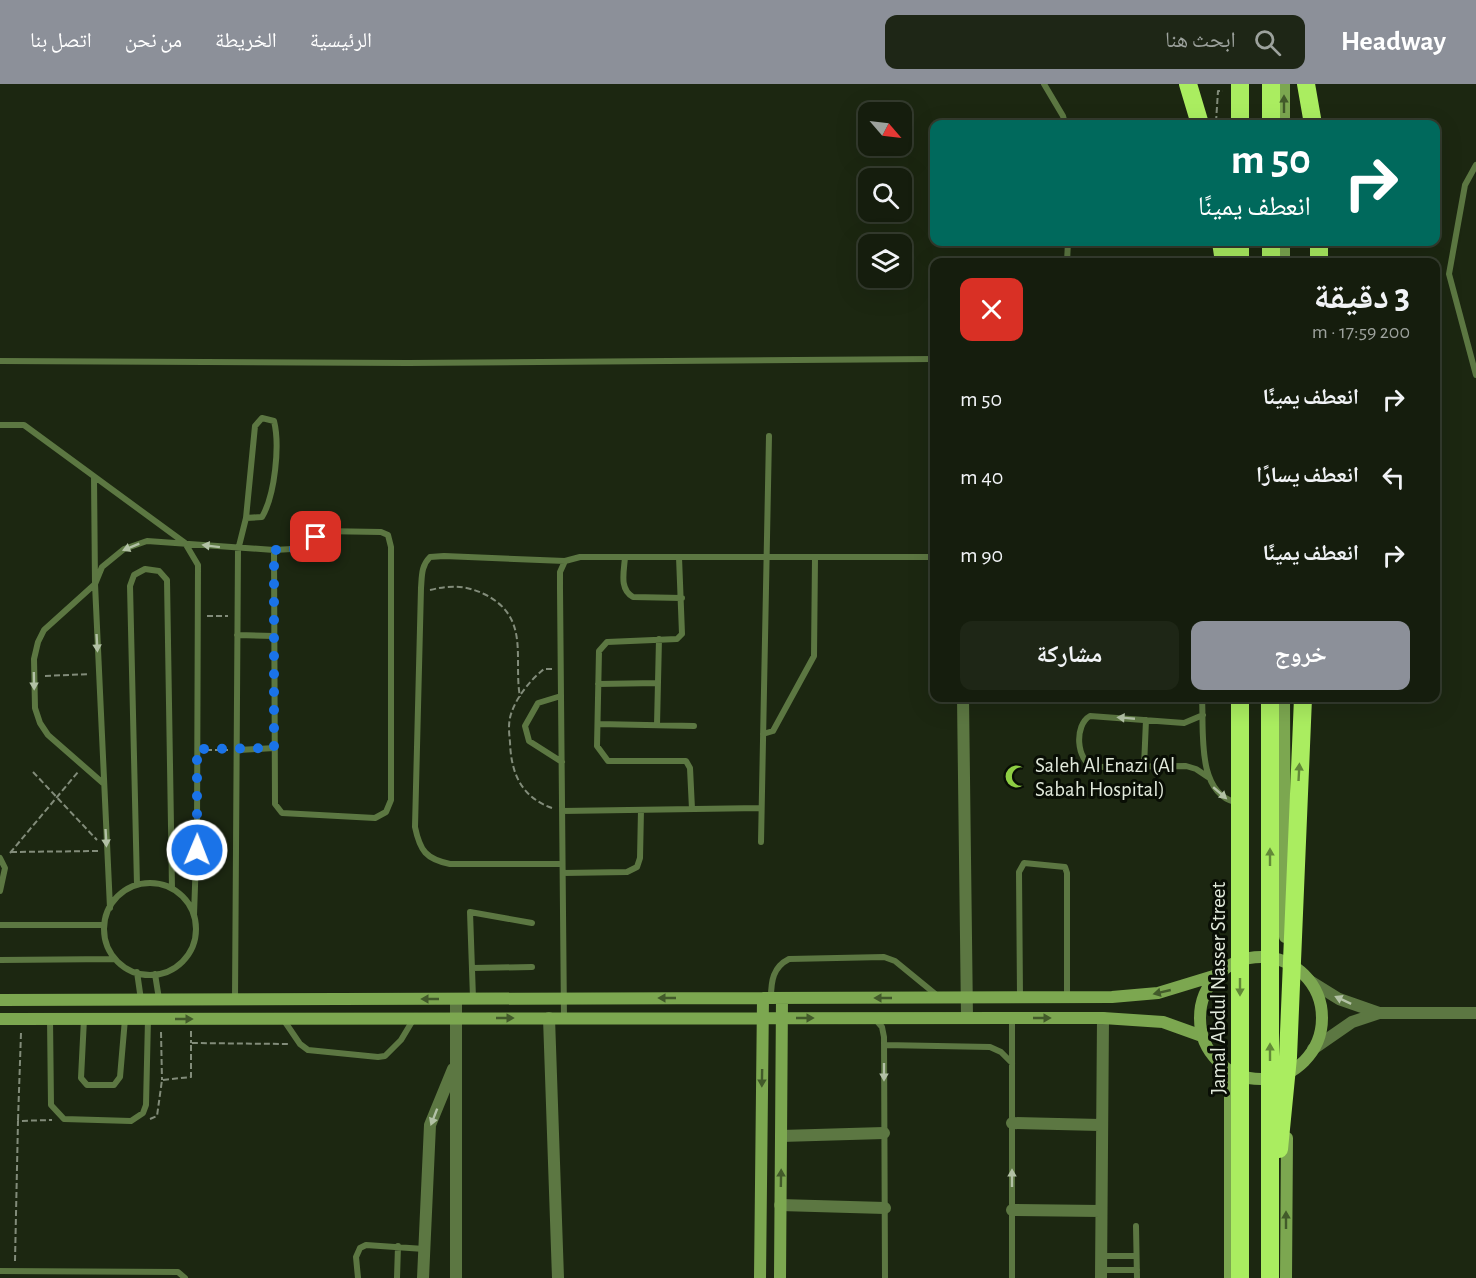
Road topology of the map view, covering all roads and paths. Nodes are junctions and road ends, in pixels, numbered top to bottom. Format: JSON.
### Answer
{"nodes":[{"id":1,"x":1044,"y":84,"type":"edge"},
{"id":2,"x":1188,"y":84,"type":"edge"},
{"id":3,"x":1234,"y":84,"type":"edge"},
{"id":4,"x":1240,"y":84,"type":"edge"},
{"id":5,"x":1270,"y":84,"type":"edge"},
{"id":6,"x":1284,"y":84,"type":"edge"},
{"id":7,"x":1306,"y":84,"type":"edge"},
{"id":8,"x":1218,"y":91,"type":"dead end"},
{"id":9,"x":1064,"y":120,"type":"edge"},
{"id":10,"x":1199,"y":120,"type":"edge"},
{"id":11,"x":1216,"y":120,"type":"edge"},
{"id":12,"x":1234,"y":120,"type":"edge"},
{"id":13,"x":1240,"y":120,"type":"edge"},
{"id":14,"x":1271,"y":120,"type":"edge"},
{"id":15,"x":1284,"y":120,"type":"edge"},
{"id":16,"x":1312,"y":120,"type":"edge"},
{"id":17,"x":1476,"y":165,"type":"edge"},
{"id":18,"x":930,"y":359,"type":"edge"},
{"id":19,"x":0,"y":361,"type":"edge"},
{"id":20,"x":1476,"y":375,"type":"edge"},
{"id":21,"x":0,"y":425,"type":"edge"},
{"id":22,"x":769,"y":436,"type":"dead end"},
{"id":23,"x":94,"y":477,"type":"junction"},
{"id":24,"x":246,"y":518,"type":"junction"},
{"id":25,"x":185,"y":543,"type":"junction"},
{"id":26,"x":238,"y":550,"type":"junction"},
{"id":27,"x":274,"y":550,"type":"junction"},
{"id":28,"x":625,"y":557,"type":"junction"},
{"id":29,"x":679,"y":557,"type":"junction"},
{"id":30,"x":930,"y":557,"type":"edge"},
{"id":31,"x":768,"y":558,"type":"junction"},
{"id":32,"x":815,"y":558,"type":"junction"},
{"id":33,"x":565,"y":561,"type":"junction"},
{"id":34,"x":95,"y":584,"type":"junction"},
{"id":35,"x":421,"y":593,"type":"junction"},
{"id":36,"x":682,"y":598,"type":"junction"},
{"id":37,"x":198,"y":615,"type":"junction"},
{"id":38,"x":237,"y":616,"type":"junction"},
{"id":39,"x":237,"y":635,"type":"junction"},
{"id":40,"x":274,"y":636,"type":"junction"},
{"id":41,"x":659,"y":639,"type":"junction"},
{"id":42,"x":99,"y":674,"type":"junction"},
{"id":43,"x":34,"y":676,"type":"junction"},
{"id":44,"x":658,"y":683,"type":"junction"},
{"id":45,"x":598,"y":684,"type":"junction"},
{"id":46,"x":561,"y":696,"type":"junction"},
{"id":47,"x":520,"y":697,"type":"dead end"},
{"id":48,"x":963,"y":702,"type":"edge"},
{"id":49,"x":1202,"y":702,"type":"edge"},
{"id":50,"x":1235,"y":702,"type":"edge"},
{"id":51,"x":1240,"y":702,"type":"edge"},
{"id":52,"x":1270,"y":702,"type":"edge"},
{"id":53,"x":1284,"y":702,"type":"edge"},
{"id":54,"x":1303,"y":702,"type":"edge"},
{"id":55,"x":1203,"y":715,"type":"junction"},
{"id":56,"x":1146,"y":720,"type":"junction"},
{"id":57,"x":598,"y":724,"type":"junction"},
{"id":58,"x":657,"y":725,"type":"junction"},
{"id":59,"x":694,"y":726,"type":"dead end"},
{"id":60,"x":763,"y":734,"type":"junction"},
{"id":61,"x":274,"y":748,"type":"junction"},
{"id":62,"x":197,"y":749,"type":"junction"},
{"id":63,"x":239,"y":750,"type":"junction"},
{"id":64,"x":562,"y":762,"type":"junction"},
{"id":65,"x":84,"y":766,"type":"junction"},
{"id":66,"x":1144,"y":767,"type":"junction"},
{"id":67,"x":33,"y":772,"type":"dead end"},
{"id":68,"x":1208,"y":777,"type":"junction"},
{"id":69,"x":104,"y":783,"type":"junction"},
{"id":70,"x":57,"y":797,"type":"junction"},
{"id":71,"x":1235,"y":802,"type":"junction"},
{"id":72,"x":761,"y":808,"type":"junction"},
{"id":73,"x":692,"y":809,"type":"junction"},
{"id":74,"x":641,"y":810,"type":"junction"},
{"id":75,"x":562,"y":811,"type":"junction"},
{"id":76,"x":761,"y":842,"type":"dead end"},
{"id":77,"x":107,"y":851,"type":"junction"},
{"id":78,"x":11,"y":852,"type":"junction"},
{"id":79,"x":1,"y":858,"type":"edge"},
{"id":80,"x":562,"y":864,"type":"junction"},
{"id":81,"x":563,"y":873,"type":"junction"},
{"id":82,"x":137,"y":885,"type":"junction"},
{"id":83,"x":172,"y":888,"type":"junction"},
{"id":84,"x":0,"y":891,"type":"edge"},
{"id":85,"x":110,"y":908,"type":"junction"},
{"id":86,"x":194,"y":915,"type":"junction"},
{"id":87,"x":532,"y":923,"type":"dead end"},
{"id":88,"x":0,"y":925,"type":"edge"},
{"id":89,"x":104,"y":925,"type":"junction"},
{"id":90,"x":115,"y":959,"type":"junction"},
{"id":91,"x":0,"y":960,"type":"edge"},
{"id":92,"x":532,"y":967,"type":"dead end"},
{"id":93,"x":472,"y":968,"type":"junction"},
{"id":94,"x":136,"y":972,"type":"junction"},
{"id":95,"x":1220,"y":972,"type":"junction"},
{"id":96,"x":155,"y":974,"type":"junction"},
{"id":97,"x":1306,"y":977,"type":"junction"},
{"id":98,"x":939,"y":997,"type":"junction"},
{"id":99,"x":1020,"y":997,"type":"junction"},
{"id":100,"x":1067,"y":997,"type":"junction"},
{"id":101,"x":564,"y":998,"type":"junction"},
{"id":102,"x":699,"y":998,"type":"junction"},
{"id":103,"x":772,"y":998,"type":"junction"},
{"id":104,"x":923,"y":998,"type":"junction"},
{"id":105,"x":967,"y":998,"type":"junction"},
{"id":106,"x":236,"y":999,"type":"junction"},
{"id":107,"x":456,"y":999,"type":"junction"},
{"id":108,"x":473,"y":999,"type":"junction"},
{"id":109,"x":0,"y":1000,"type":"edge"},
{"id":110,"x":141,"y":1000,"type":"junction"},
{"id":111,"x":159,"y":1000,"type":"junction"},
{"id":112,"x":1476,"y":1012,"type":"edge"},
{"id":113,"x":1379,"y":1013,"type":"junction"},
{"id":114,"x":873,"y":1017,"type":"junction"},
{"id":115,"x":925,"y":1017,"type":"junction"},
{"id":116,"x":967,"y":1017,"type":"junction"},
{"id":117,"x":1012,"y":1017,"type":"junction"},
{"id":118,"x":125,"y":1018,"type":"junction"},
{"id":119,"x":283,"y":1018,"type":"junction"},
{"id":120,"x":414,"y":1018,"type":"junction"},
{"id":121,"x":456,"y":1018,"type":"junction"},
{"id":122,"x":549,"y":1018,"type":"junction"},
{"id":123,"x":564,"y":1018,"type":"junction"},
{"id":124,"x":701,"y":1018,"type":"junction"},
{"id":125,"x":763,"y":1018,"type":"junction"},
{"id":126,"x":782,"y":1018,"type":"junction"},
{"id":127,"x":1103,"y":1018,"type":"junction"},
{"id":128,"x":0,"y":1019,"type":"edge"},
{"id":129,"x":84,"y":1019,"type":"junction"},
{"id":130,"x":148,"y":1019,"type":"junction"},
{"id":131,"x":50,"y":1024,"type":"junction"},
{"id":132,"x":161,"y":1024,"type":"dead end"},
{"id":133,"x":190,"y":1024,"type":"dead end"},
{"id":134,"x":1203,"y":1036,"type":"junction"},
{"id":135,"x":191,"y":1043,"type":"junction"},
{"id":136,"x":300,"y":1044,"type":"junction"},
{"id":137,"x":884,"y":1045,"type":"junction"},
{"id":138,"x":1313,"y":1049,"type":"junction"},
{"id":139,"x":456,"y":1063,"type":"junction"},
{"id":140,"x":1012,"y":1063,"type":"junction"},
{"id":141,"x":1302,"y":1063,"type":"junction"},
{"id":142,"x":1222,"y":1065,"type":"junction"},
{"id":143,"x":162,"y":1080,"type":"junction"},
{"id":144,"x":64,"y":1119,"type":"junction"},
{"id":145,"x":131,"y":1120,"type":"junction"},
{"id":146,"x":18,"y":1121,"type":"junction"},
{"id":147,"x":1012,"y":1123,"type":"junction"},
{"id":148,"x":1100,"y":1125,"type":"junction"},
{"id":149,"x":884,"y":1133,"type":"junction"},
{"id":150,"x":781,"y":1136,"type":"junction"},
{"id":151,"x":780,"y":1205,"type":"junction"},
{"id":152,"x":885,"y":1208,"type":"junction"},
{"id":153,"x":1012,"y":1210,"type":"junction"},
{"id":154,"x":1101,"y":1211,"type":"junction"},
{"id":155,"x":1136,"y":1226,"type":"dead end"},
{"id":156,"x":1270,"y":1229,"type":"junction"},
{"id":157,"x":1240,"y":1241,"type":"junction"},
{"id":158,"x":398,"y":1246,"type":"junction"},
{"id":159,"x":424,"y":1249,"type":"junction"},
{"id":160,"x":1101,"y":1256,"type":"junction"},
{"id":161,"x":1136,"y":1256,"type":"junction"},
{"id":162,"x":0,"y":1270,"type":"edge"},
{"id":163,"x":1137,"y":1270,"type":"junction"},
{"id":164,"x":14,"y":1271,"type":"junction"},
{"id":165,"x":1101,"y":1274,"type":"edge"},
{"id":166,"x":185,"y":1278,"type":"edge"},
{"id":167,"x":358,"y":1278,"type":"edge"},
{"id":168,"x":397,"y":1278,"type":"edge"},
{"id":169,"x":423,"y":1278,"type":"edge"},
{"id":170,"x":456,"y":1278,"type":"edge"},
{"id":171,"x":558,"y":1278,"type":"edge"},
{"id":172,"x":760,"y":1278,"type":"edge"},
{"id":173,"x":780,"y":1278,"type":"edge"},
{"id":174,"x":885,"y":1278,"type":"edge"},
{"id":175,"x":1012,"y":1278,"type":"edge"},
{"id":176,"x":1137,"y":1278,"type":"edge"},
{"id":177,"x":1231,"y":1278,"type":"edge"},
{"id":178,"x":1240,"y":1278,"type":"edge"},
{"id":179,"x":1270,"y":1278,"type":"edge"},
{"id":180,"x":1286,"y":1278,"type":"edge"}],
"edges":[{"from":1,"to":9,"type":"lane"},
{"from":2,"to":10,"type":"highway"},
{"from":3,"to":12,"type":"street"},
{"from":4,"to":13,"type":"highway"},
{"from":5,"to":14,"type":"highway"},
{"from":15,"to":6,"type":"street","one_way":true},
{"from":7,"to":16,"type":"highway"},
{"from":8,"to":11,"type":"path"},
{"from":17,"to":20,"type":"lane"},
{"from":18,"to":19,"type":"lane"},
{"from":21,"to":23,"type":"lane"},
{"from":22,"to":31,"type":"lane"},
{"from":23,"to":25,"type":"lane"},
{"from":23,"to":34,"type":"lane"},
{"from":24,"to":24,"type":"lane"},
{"from":24,"to":26,"type":"lane"},
{"from":26,"to":25,"type":"lane","one_way":true},
{"from":25,"to":34,"type":"lane","one_way":true},
{"from":25,"to":37,"type":"lane"},
{"from":26,"to":27,"type":"lane"},
{"from":26,"to":38,"type":"lane"},
{"from":27,"to":40,"type":"lane"},
{"from":27,"to":61,"type":"lane"},
{"from":28,"to":29,"type":"lane"},
{"from":28,"to":33,"type":"lane"},
{"from":28,"to":36,"type":"lane"},
{"from":29,"to":31,"type":"lane"},
{"from":29,"to":36,"type":"lane"},
{"from":30,"to":32,"type":"lane"},
{"from":31,"to":32,"type":"lane"},
{"from":31,"to":60,"type":"lane"},
{"from":32,"to":60,"type":"lane"},
{"from":33,"to":35,"type":"lane"},
{"from":33,"to":46,"type":"lane"},
{"from":34,"to":42,"type":"lane","one_way":true},
{"from":34,"to":43,"type":"lane"},
{"from":35,"to":47,"type":"path"},
{"from":35,"to":80,"type":"lane"},
{"from":36,"to":41,"type":"lane"},
{"from":37,"to":38,"type":"path"},
{"from":37,"to":62,"type":"lane"},
{"from":38,"to":39,"type":"lane"},
{"from":39,"to":40,"type":"lane"},
{"from":39,"to":63,"type":"lane"},
{"from":40,"to":61,"type":"lane"},
{"from":41,"to":44,"type":"lane"},
{"from":41,"to":45,"type":"lane"},
{"from":42,"to":43,"type":"path"},
{"from":42,"to":69,"type":"lane"},
{"from":43,"to":65,"type":"lane","one_way":true},
{"from":44,"to":45,"type":"lane"},
{"from":44,"to":58,"type":"lane"},
{"from":45,"to":57,"type":"lane"},
{"from":46,"to":64,"type":"lane"},
{"from":46,"to":64,"type":"lane"},
{"from":48,"to":105,"type":"street"},
{"from":49,"to":55,"type":"lane"},
{"from":50,"to":71,"type":"street"},
{"from":51,"to":157,"type":"highway","name":"Jamal Abdul Nasser Street","one_way":true,"bridge":true},
{"from":156,"to":52,"type":"highway","one_way":true,"bridge":true},
{"from":53,"to":97,"type":"street"},
{"from":156,"to":54,"type":"highway","one_way":true,"bridge":true},
{"from":55,"to":56,"type":"lane"},
{"from":55,"to":68,"type":"lane"},
{"from":56,"to":66,"type":"lane"},
{"from":56,"to":66,"type":"lane","one_way":true},
{"from":57,"to":58,"type":"lane"},
{"from":57,"to":73,"type":"lane"},
{"from":58,"to":59,"type":"lane"},
{"from":60,"to":72,"type":"lane"},
{"from":61,"to":63,"type":"lane"},
{"from":62,"to":63,"type":"path"},
{"from":62,"to":86,"type":"lane"},
{"from":63,"to":106,"type":"lane"},
{"from":64,"to":75,"type":"lane"},
{"from":65,"to":69,"type":"lane"},
{"from":65,"to":70,"type":"path"},
{"from":66,"to":68,"type":"lane"},
{"from":67,"to":70,"type":"path"},
{"from":68,"to":71,"type":"lane","one_way":true},
{"from":69,"to":77,"type":"lane","one_way":true},
{"from":70,"to":77,"type":"path"},
{"from":70,"to":78,"type":"path"},
{"from":71,"to":95,"type":"street"},
{"from":72,"to":73,"type":"lane"},
{"from":72,"to":76,"type":"lane"},
{"from":73,"to":74,"type":"lane"},
{"from":74,"to":75,"type":"lane"},
{"from":74,"to":81,"type":"lane"},
{"from":75,"to":80,"type":"lane"},
{"from":77,"to":78,"type":"path"},
{"from":77,"to":85,"type":"lane"},
{"from":78,"to":79,"type":"path"},
{"from":79,"to":84,"type":"lane"},
{"from":80,"to":81,"type":"lane"},
{"from":81,"to":101,"type":"lane"},
{"from":82,"to":83,"type":"lane"},
{"from":82,"to":83,"type":"lane"},
{"from":82,"to":85,"type":"lane"},
{"from":83,"to":86,"type":"lane"},
{"from":85,"to":89,"type":"lane"},
{"from":86,"to":96,"type":"lane"},
{"from":87,"to":93,"type":"lane"},
{"from":88,"to":89,"type":"lane"},
{"from":89,"to":90,"type":"lane"},
{"from":90,"to":91,"type":"lane"},
{"from":90,"to":94,"type":"lane"},
{"from":92,"to":93,"type":"lane"},
{"from":93,"to":108,"type":"lane"},
{"from":94,"to":96,"type":"lane"},
{"from":94,"to":110,"type":"lane"},
{"from":95,"to":97,"type":"street"},
{"from":95,"to":100,"type":"street","one_way":true},
{"from":95,"to":134,"type":"street"},
{"from":96,"to":111,"type":"lane"},
{"from":113,"to":97,"type":"street","one_way":true},
{"from":97,"to":138,"type":"street"},
{"from":98,"to":103,"type":"lane"},
{"from":98,"to":104,"type":"street"},
{"from":98,"to":105,"type":"street"},
{"from":99,"to":100,"type":"street"},
{"from":99,"to":100,"type":"lane"},
{"from":99,"to":105,"type":"street"},
{"from":102,"to":101,"type":"street","one_way":true},
{"from":101,"to":108,"type":"street"},
{"from":101,"to":123,"type":"lane"},
{"from":102,"to":103,"type":"street"},
{"from":102,"to":124,"type":"street"},
{"from":104,"to":103,"type":"street","one_way":true},
{"from":103,"to":125,"type":"street"},
{"from":103,"to":126,"type":"street"},
{"from":104,"to":115,"type":"street"},
{"from":105,"to":116,"type":"street"},
{"from":107,"to":106,"type":"street","one_way":true},
{"from":106,"to":111,"type":"street"},
{"from":107,"to":108,"type":"street"},
{"from":107,"to":121,"type":"street"},
{"from":109,"to":110,"type":"street"},
{"from":110,"to":111,"type":"street"},
{"from":112,"to":113,"type":"street"},
{"from":113,"to":138,"type":"street"},
{"from":114,"to":115,"type":"street"},
{"from":126,"to":114,"type":"street","one_way":true},
{"from":114,"to":137,"type":"lane"},
{"from":115,"to":116,"type":"street"},
{"from":116,"to":117,"type":"street"},
{"from":117,"to":127,"type":"street","one_way":true},
{"from":117,"to":140,"type":"lane"},
{"from":118,"to":129,"type":"street"},
{"from":118,"to":129,"type":"lane"},
{"from":118,"to":130,"type":"street"},
{"from":119,"to":120,"type":"street"},
{"from":130,"to":119,"type":"street","one_way":true},
{"from":119,"to":136,"type":"lane"},
{"from":120,"to":121,"type":"street"},
{"from":120,"to":136,"type":"lane"},
{"from":121,"to":122,"type":"street","one_way":true},
{"from":121,"to":139,"type":"street"},
{"from":122,"to":123,"type":"street"},
{"from":122,"to":171,"type":"street"},
{"from":123,"to":124,"type":"street"},
{"from":124,"to":125,"type":"street"},
{"from":125,"to":126,"type":"street"},
{"from":125,"to":172,"type":"street","one_way":true},
{"from":126,"to":150,"type":"street"},
{"from":127,"to":134,"type":"street"},
{"from":127,"to":148,"type":"street"},
{"from":128,"to":131,"type":"street"},
{"from":129,"to":131,"type":"street"},
{"from":130,"to":145,"type":"lane"},
{"from":131,"to":144,"type":"lane"},
{"from":131,"to":146,"type":"path"},
{"from":132,"to":143,"type":"path"},
{"from":133,"to":135,"type":"path"},
{"from":134,"to":142,"type":"street"},
{"from":135,"to":136,"type":"path"},
{"from":135,"to":143,"type":"path"},
{"from":137,"to":140,"type":"lane"},
{"from":137,"to":149,"type":"lane","one_way":true},
{"from":138,"to":141,"type":"street"},
{"from":139,"to":159,"type":"street","one_way":true},
{"from":139,"to":170,"type":"street"},
{"from":140,"to":147,"type":"lane"},
{"from":141,"to":142,"type":"street"},
{"from":180,"to":141,"type":"street","one_way":true},
{"from":142,"to":177,"type":"street"},
{"from":143,"to":145,"type":"path"},
{"from":144,"to":145,"type":"lane"},
{"from":144,"to":146,"type":"path"},
{"from":146,"to":164,"type":"path"},
{"from":147,"to":148,"type":"street"},
{"from":153,"to":147,"type":"lane","one_way":true},
{"from":148,"to":154,"type":"street"},
{"from":149,"to":150,"type":"street"},
{"from":149,"to":152,"type":"lane"},
{"from":151,"to":150,"type":"street","one_way":true},
{"from":151,"to":152,"type":"street"},
{"from":151,"to":173,"type":"street"},
{"from":152,"to":174,"type":"lane"},
{"from":153,"to":154,"type":"street"},
{"from":153,"to":175,"type":"lane"},
{"from":154,"to":160,"type":"street"},
{"from":155,"to":161,"type":"lane"},
{"from":156,"to":179,"type":"highway","bridge":true},
{"from":157,"to":177,"type":"highway","bridge":true},
{"from":157,"to":178,"type":"highway","name":"Jamal Abdul Nasser Street","bridge":true},
{"from":158,"to":159,"type":"lane"},
{"from":158,"to":167,"type":"lane"},
{"from":158,"to":168,"type":"lane"},
{"from":159,"to":169,"type":"street"},
{"from":160,"to":161,"type":"lane"},
{"from":160,"to":165,"type":"street"},
{"from":161,"to":163,"type":"lane"},
{"from":162,"to":164,"type":"lane"},
{"from":163,"to":165,"type":"lane"},
{"from":163,"to":176,"type":"lane"},
{"from":164,"to":166,"type":"lane"}]}
